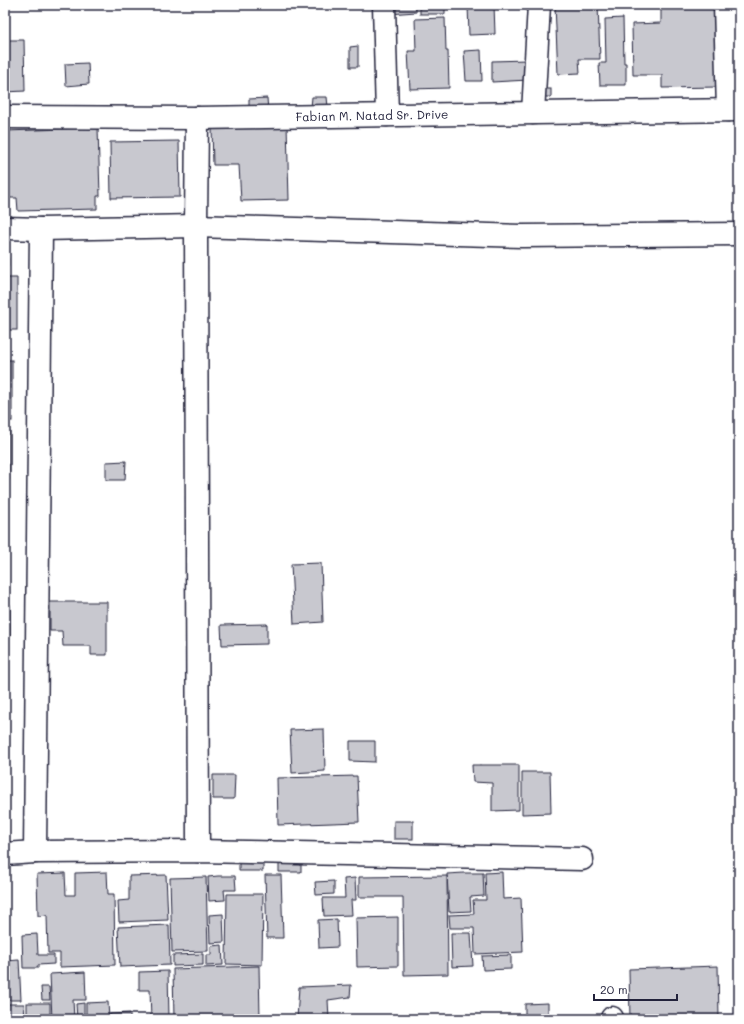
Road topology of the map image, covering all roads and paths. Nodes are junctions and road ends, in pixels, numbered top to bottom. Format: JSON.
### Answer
{"nodes":[{"id":1,"x":384,"y":5,"type":"edge"},
{"id":2,"x":539,"y":5,"type":"edge"},
{"id":3,"x":725,"y":5,"type":"edge"},
{"id":4,"x":734,"y":110,"type":"edge"},
{"id":5,"x":532,"y":113,"type":"junction"},
{"id":6,"x":387,"y":115,"type":"junction"},
{"id":7,"x":5,"y":117,"type":"edge"},
{"id":8,"x":197,"y":118,"type":"junction"},
{"id":9,"x":196,"y":226,"type":"junction"},
{"id":10,"x":5,"y":228,"type":"edge"},
{"id":11,"x":41,"y":228,"type":"junction"},
{"id":12,"x":739,"y":234,"type":"edge"},
{"id":13,"x":198,"y":851,"type":"junction"},
{"id":14,"x":35,"y":852,"type":"junction"},
{"id":15,"x":5,"y":854,"type":"edge"},
{"id":16,"x":582,"y":859,"type":"dead end"}],
"edges":[{"from":1,"to":6,"type":"street"},
{"from":2,"to":5,"type":"street"},
{"from":3,"to":4,"type":"street"},
{"from":4,"to":5,"type":"street","name":"Fabian M. Natad Sr. Drive"},
{"from":5,"to":6,"type":"street","name":"Fabian M. Natad Sr. Drive"},
{"from":6,"to":8,"type":"street","name":"Fabian M. Natad Sr. Drive"},
{"from":7,"to":8,"type":"street","name":"Fabian M. Natad Sr. Drive"},
{"from":8,"to":9,"type":"street"},
{"from":9,"to":11,"type":"street"},
{"from":9,"to":12,"type":"street"},
{"from":9,"to":13,"type":"street"},
{"from":10,"to":11,"type":"street"},
{"from":11,"to":14,"type":"street"},
{"from":13,"to":14,"type":"street"},
{"from":13,"to":16,"type":"street"},
{"from":14,"to":15,"type":"street"}]}
